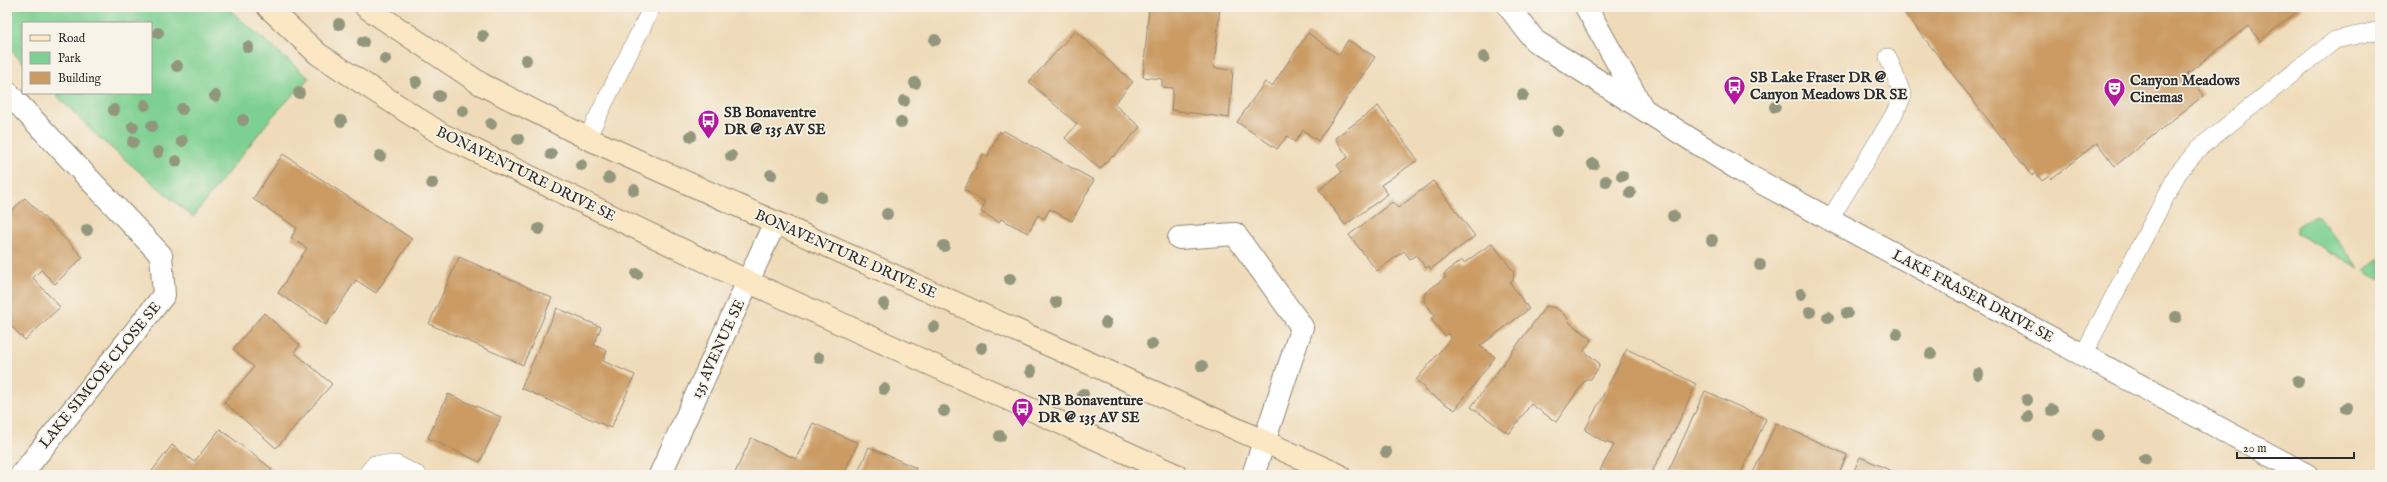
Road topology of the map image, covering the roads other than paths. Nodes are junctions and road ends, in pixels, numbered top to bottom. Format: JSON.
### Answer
{"nodes":[{"id":1,"x":268,"y":7,"type":"edge"},
{"id":2,"x":366,"y":7,"type":"edge"},
{"id":3,"x":652,"y":7,"type":"edge"},
{"id":4,"x":1509,"y":7,"type":"edge"},
{"id":5,"x":1586,"y":7,"type":"edge"},
{"id":6,"x":2380,"y":30,"type":"edge"},
{"id":7,"x":1888,"y":57,"type":"dead end"},
{"id":8,"x":7,"y":92,"type":"edge"},
{"id":9,"x":1644,"y":109,"type":"junction"},
{"id":10,"x":587,"y":138,"type":"junction"},
{"id":11,"x":1830,"y":219,"type":"junction"},
{"id":12,"x":775,"y":222,"type":"junction"},
{"id":13,"x":1179,"y":238,"type":"dead end"},
{"id":14,"x":749,"y":282,"type":"junction"},
{"id":15,"x":2083,"y":355,"type":"junction"},
{"id":16,"x":1266,"y":441,"type":"junction"},
{"id":17,"x":21,"y":475,"type":"edge"},
{"id":18,"x":366,"y":475,"type":"edge"},
{"id":19,"x":418,"y":475,"type":"edge"},
{"id":20,"x":660,"y":475,"type":"edge"},
{"id":21,"x":1176,"y":475,"type":"edge"},
{"id":22,"x":1253,"y":475,"type":"edge"},
{"id":23,"x":1339,"y":475,"type":"edge"},
{"id":24,"x":2307,"y":475,"type":"edge"}],
"edges":[{"from":1,"to":14,"type":"street","name":"BONAVENTURE DRIVE SE"},
{"from":2,"to":10,"type":"street","name":"BONAVENTURE DRIVE SE"},
{"from":3,"to":10,"type":"lane"},
{"from":4,"to":9,"type":"street","name":"LAKE FRASER DRIVE SE"},
{"from":5,"to":9,"type":"street","name":"LAKE FRASER DRIVE SE"},
{"from":6,"to":15,"type":"lane"},
{"from":7,"to":11,"type":"lane"},
{"from":8,"to":17,"type":"street","name":"LAKE SIMCOE CLOSE SE"},
{"from":9,"to":11,"type":"street","name":"LAKE FRASER DRIVE SE"},
{"from":10,"to":12,"type":"street","name":"BONAVENTURE DRIVE SE"},
{"from":11,"to":15,"type":"street","name":"LAKE FRASER DRIVE SE"},
{"from":12,"to":14,"type":"street","name":"135 AVENUE SE"},
{"from":12,"to":16,"type":"street","name":"BONAVENTURE DRIVE SE"},
{"from":13,"to":16,"type":"street"},
{"from":14,"to":20,"type":"street","name":"135 AVENUE SE"},
{"from":14,"to":21,"type":"street","name":"BONAVENTURE DRIVE SE"},
{"from":15,"to":24,"type":"street","name":"LAKE FRASER DRIVE SE"},
{"from":16,"to":22,"type":"street"},
{"from":16,"to":23,"type":"street","name":"BONAVENTURE DRIVE SE"},
{"from":18,"to":19,"type":"lane"}]}
